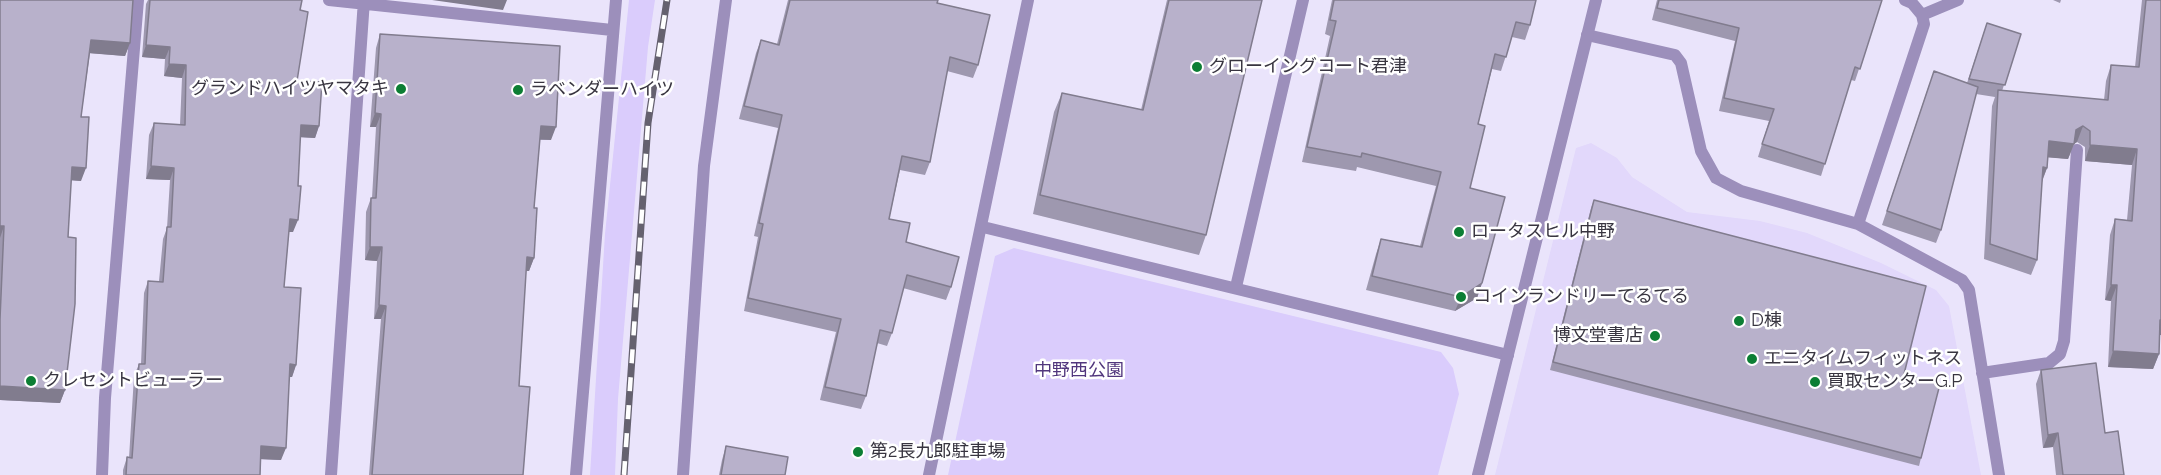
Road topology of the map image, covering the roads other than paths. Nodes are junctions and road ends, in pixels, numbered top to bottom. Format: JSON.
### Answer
{"nodes":[{"id":1,"x":138,"y":0,"type":"edge"},
{"id":2,"x":329,"y":0,"type":"edge"},
{"id":3,"x":616,"y":0,"type":"edge"},
{"id":4,"x":726,"y":0,"type":"edge"},
{"id":5,"x":1028,"y":0,"type":"edge"},
{"id":6,"x":1303,"y":0,"type":"edge"},
{"id":7,"x":1596,"y":0,"type":"edge"},
{"id":8,"x":1905,"y":0,"type":"edge"},
{"id":9,"x":1958,"y":0,"type":"edge"},
{"id":10,"x":363,"y":2,"type":"edge"},
{"id":11,"x":1922,"y":15,"type":"junction"},
{"id":12,"x":612,"y":30,"type":"junction"},
{"id":13,"x":1587,"y":35,"type":"junction"},
{"id":14,"x":2077,"y":150,"type":"edge"},
{"id":15,"x":1858,"y":224,"type":"junction"},
{"id":16,"x":983,"y":226,"type":"junction"},
{"id":17,"x":1236,"y":287,"type":"junction"},
{"id":18,"x":1508,"y":355,"type":"junction"},
{"id":19,"x":1982,"y":372,"type":"junction"},
{"id":20,"x":102,"y":475,"type":"edge"},
{"id":21,"x":331,"y":475,"type":"edge"},
{"id":22,"x":576,"y":475,"type":"edge"},
{"id":23,"x":683,"y":475,"type":"edge"},
{"id":24,"x":929,"y":475,"type":"edge"},
{"id":25,"x":1478,"y":475,"type":"edge"},
{"id":26,"x":1999,"y":475,"type":"edge"}],
"edges":[{"from":1,"to":20,"type":"street"},
{"from":2,"to":10,"type":"street"},
{"from":3,"to":12,"type":"street"},
{"from":4,"to":23,"type":"street"},
{"from":5,"to":16,"type":"street"},
{"from":6,"to":17,"type":"street"},
{"from":7,"to":13,"type":"street"},
{"from":8,"to":11,"type":"street"},
{"from":9,"to":11,"type":"street"},
{"from":10,"to":12,"type":"street"},
{"from":10,"to":21,"type":"street"},
{"from":11,"to":15,"type":"street"},
{"from":12,"to":22,"type":"street"},
{"from":13,"to":15,"type":"street"},
{"from":13,"to":18,"type":"street"},
{"from":14,"to":19,"type":"street"},
{"from":15,"to":19,"type":"street"},
{"from":16,"to":17,"type":"street"},
{"from":16,"to":24,"type":"street"},
{"from":17,"to":18,"type":"street"},
{"from":18,"to":25,"type":"street"},
{"from":19,"to":26,"type":"street"}]}
